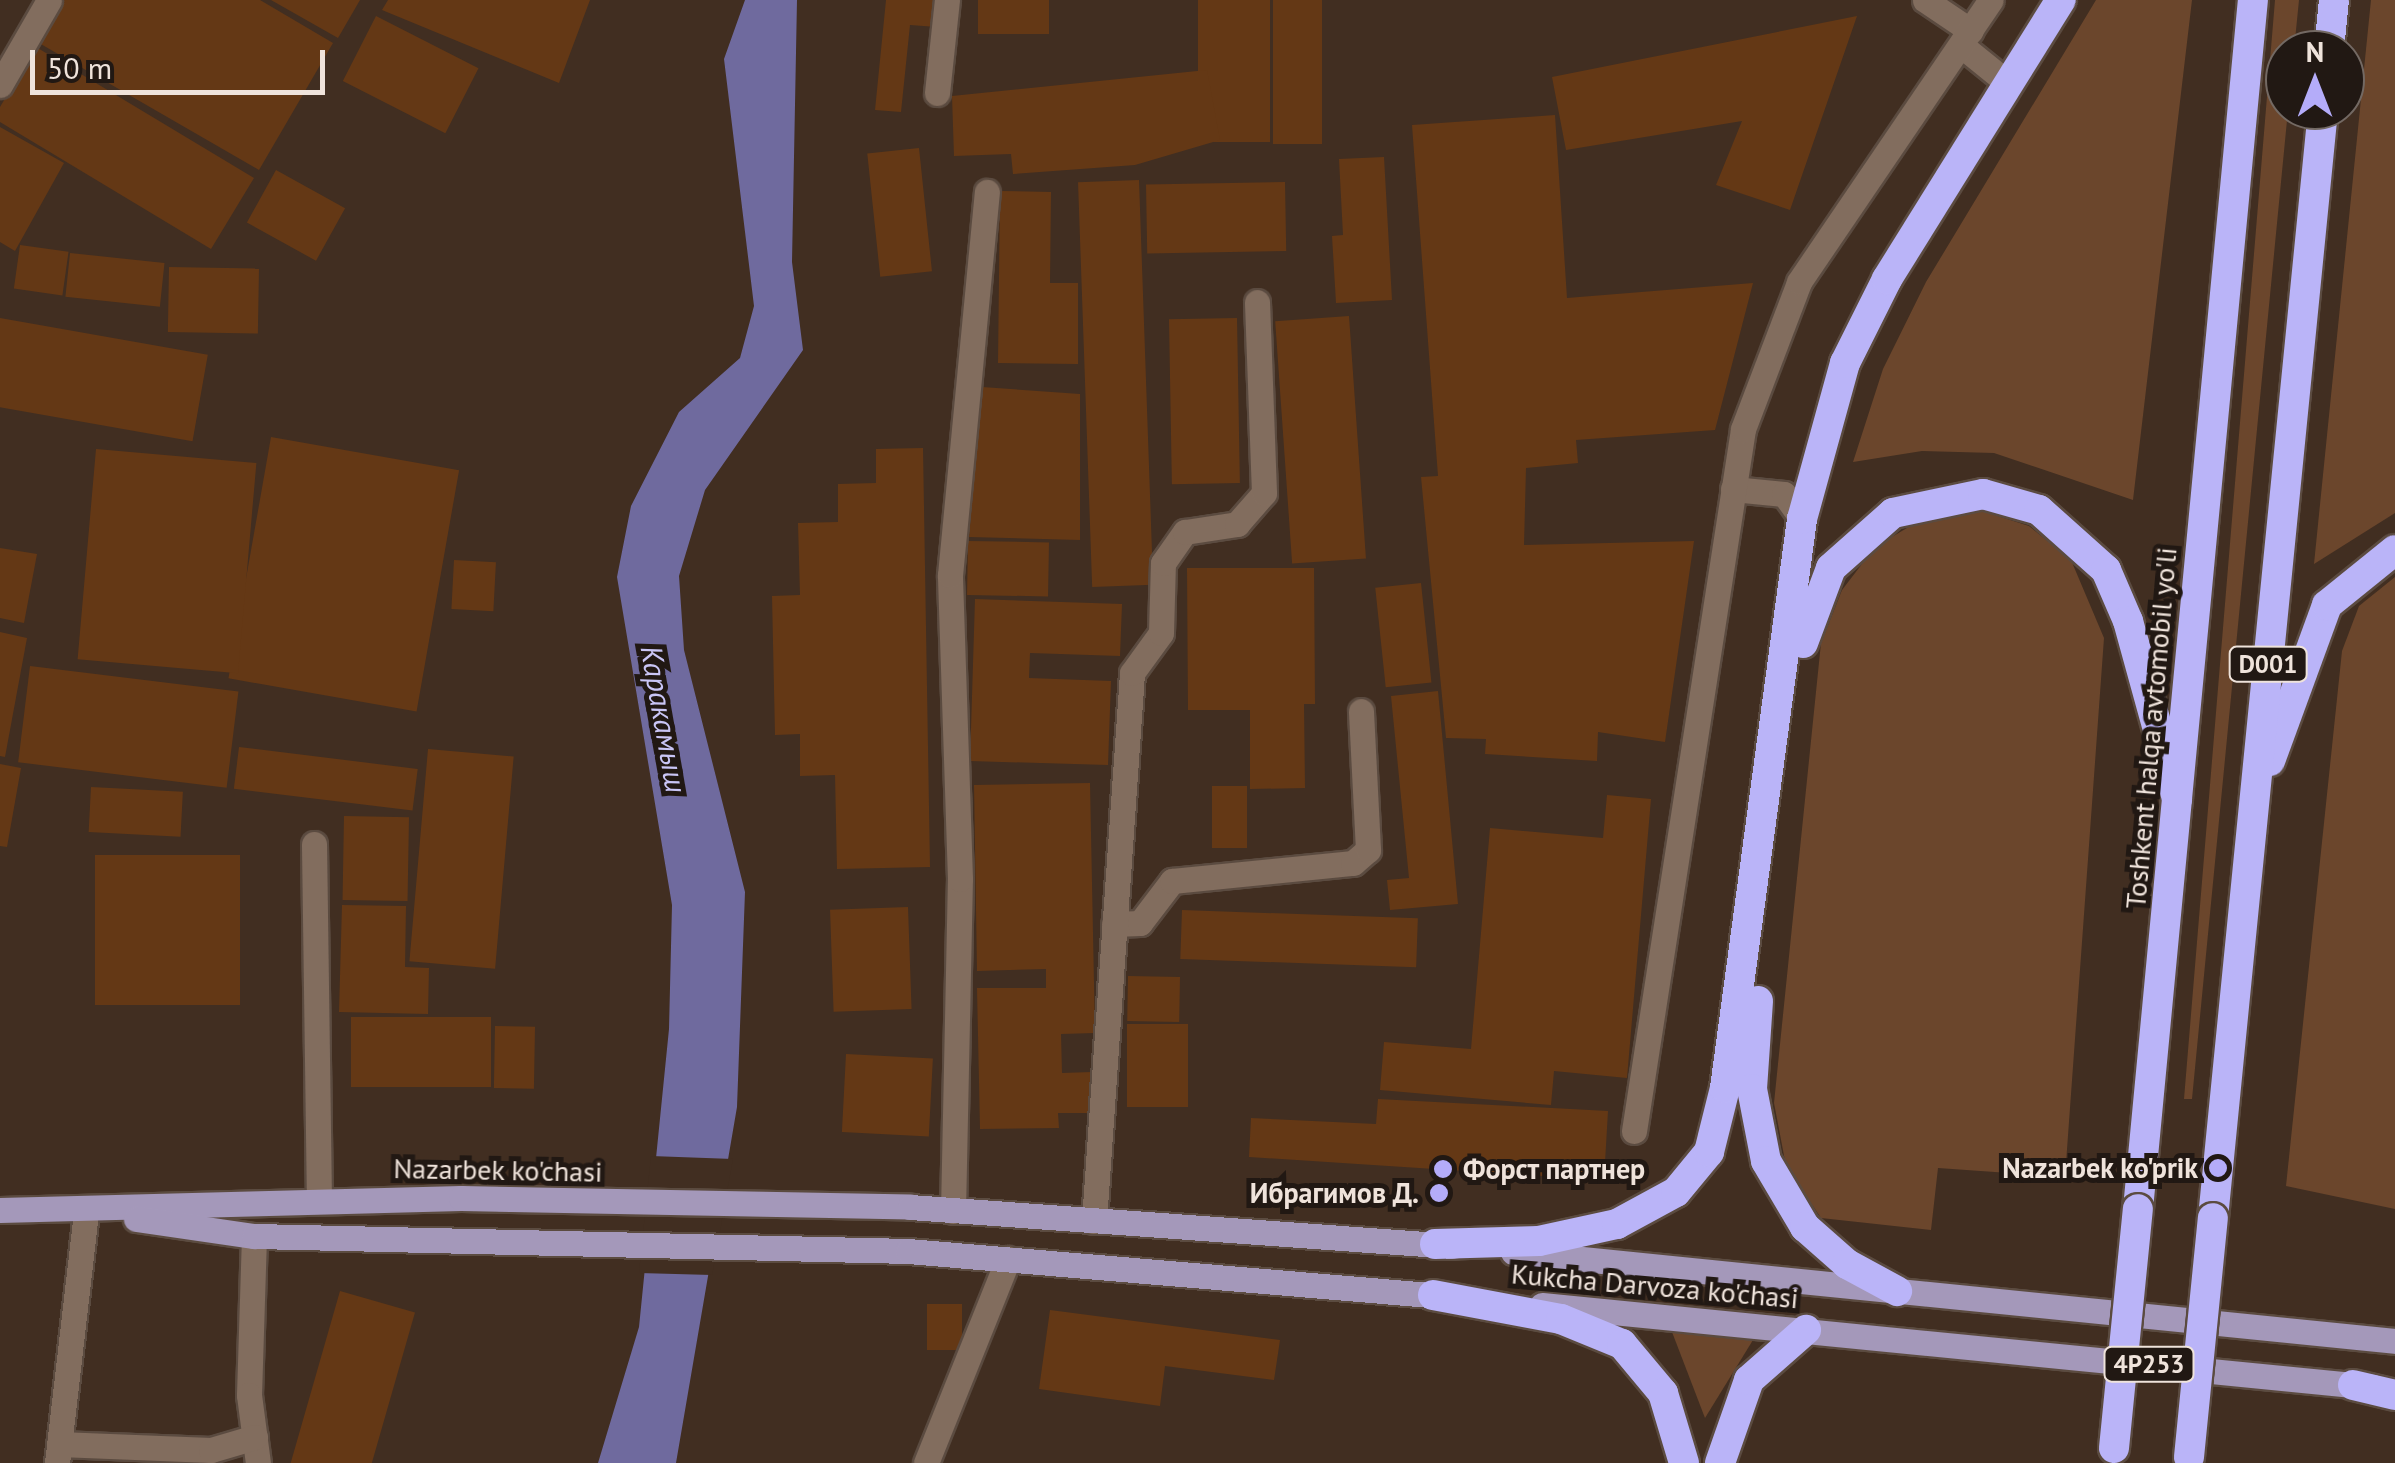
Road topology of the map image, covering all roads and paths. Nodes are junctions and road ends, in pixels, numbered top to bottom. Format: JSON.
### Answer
{"nodes":[{"id":1,"x":50,"y":0,"type":"edge"},
{"id":2,"x":947,"y":0,"type":"edge"},
{"id":3,"x":1925,"y":0,"type":"edge"},
{"id":4,"x":1991,"y":0,"type":"edge"},
{"id":5,"x":2062,"y":0,"type":"edge"},
{"id":6,"x":2253,"y":0,"type":"edge"},
{"id":7,"x":2334,"y":0,"type":"edge"},
{"id":8,"x":2331,"y":30,"type":"edge"},
{"id":9,"x":1966,"y":38,"type":"junction"},
{"id":10,"x":2009,"y":84,"type":"junction"},
{"id":11,"x":0,"y":86,"type":"edge"},
{"id":12,"x":938,"y":92,"type":"dead end"},
{"id":13,"x":2321,"y":130,"type":"edge"},
{"id":14,"x":987,"y":192,"type":"dead end"},
{"id":15,"x":1257,"y":302,"type":"dead end"},
{"id":16,"x":1733,"y":489,"type":"junction"},
{"id":17,"x":1802,"y":519,"type":"junction"},
{"id":18,"x":2395,"y":550,"type":"edge"},
{"id":19,"x":1361,"y":712,"type":"dead end"},
{"id":20,"x":2177,"y":798,"type":"junction"},
{"id":21,"x":2254,"y":806,"type":"junction"},
{"id":22,"x":314,"y":844,"type":"dead end"},
{"id":23,"x":1114,"y":924,"type":"junction"},
{"id":24,"x":1634,"y":1131,"type":"dead end"},
{"id":25,"x":319,"y":1198,"type":"junction"},
{"id":26,"x":910,"y":1208,"type":"joint"},
{"id":27,"x":0,"y":1210,"type":"edge"},
{"id":28,"x":953,"y":1211,"type":"junction"},
{"id":29,"x":86,"y":1212,"type":"junction"},
{"id":30,"x":1094,"y":1220,"type":"junction"},
{"id":31,"x":254,"y":1236,"type":"junction"},
{"id":32,"x":1435,"y":1244,"type":"junction"},
{"id":33,"x":908,"y":1251,"type":"joint"},
{"id":34,"x":1008,"y":1259,"type":"junction"},
{"id":35,"x":1898,"y":1291,"type":"junction"},
{"id":36,"x":1433,"y":1295,"type":"junction"},
{"id":37,"x":1806,"y":1330,"type":"junction"},
{"id":38,"x":2395,"y":1341,"type":"edge"},
{"id":39,"x":2353,"y":1386,"type":"joint"},
{"id":40,"x":2395,"y":1392,"type":"edge"},
{"id":41,"x":257,"y":1450,"type":"edge"},
{"id":42,"x":58,"y":1453,"type":"edge"},
{"id":43,"x":2113,"y":1456,"type":"edge"},
{"id":44,"x":2188,"y":1460,"type":"edge"},
{"id":45,"x":926,"y":1463,"type":"edge"},
{"id":46,"x":1684,"y":1463,"type":"edge"},
{"id":47,"x":1720,"y":1463,"type":"edge"}],
"edges":[{"from":1,"to":11,"type":"street"},
{"from":2,"to":12,"type":"street"},
{"from":3,"to":9,"type":"street"},
{"from":4,"to":9,"type":"street"},
{"from":5,"to":10,"type":"highway"},
{"from":6,"to":20,"type":"highway","name":"Toshkent halqa avtomobil yo'li","number":"D001"},
{"from":7,"to":8,"type":"highway"},
{"from":9,"to":10,"type":"street"},
{"from":9,"to":16,"type":"street"},
{"from":10,"to":17,"type":"highway"},
{"from":13,"to":21,"type":"highway","number":"D001"},
{"from":14,"to":28,"type":"street"},
{"from":15,"to":23,"type":"street"},
{"from":16,"to":17,"type":"street"},
{"from":16,"to":24,"type":"street"},
{"from":17,"to":32,"type":"highway"},
{"from":18,"to":21,"type":"highway"},
{"from":19,"to":23,"type":"street"},
{"from":20,"to":35,"type":"highway"},
{"from":20,"to":43,"type":"highway","name":"Toshkent halqa avtomobil yo'li","number":"D001","bridge":true},
{"from":21,"to":44,"type":"highway","number":"D001","bridge":true},
{"from":22,"to":25,"type":"street"},
{"from":23,"to":30,"type":"street"},
{"from":25,"to":26,"type":"main road","name":"Nazarbek ko'chasi"},
{"from":25,"to":29,"type":"main road","name":"Nazarbek ko'chasi"},
{"from":26,"to":28,"type":"main road","name":"Kukcha Darvoza ko'chasi"},
{"from":27,"to":29,"type":"main road","name":"Nazarbek ko'chasi"},
{"from":28,"to":30,"type":"main road","name":"Kukcha Darvoza ko'chasi"},
{"from":29,"to":31,"type":"main road","name":"Nazarbek ko'chasi"},
{"from":29,"to":42,"type":"street"},
{"from":30,"to":32,"type":"main road","name":"Kukcha Darvoza ko'chasi"},
{"from":31,"to":33,"type":"main road","name":"Nazarbek ko'chasi"},
{"from":31,"to":41,"type":"street"},
{"from":32,"to":35,"type":"main road","name":"Kukcha Darvoza ko'chasi"},
{"from":33,"to":34,"type":"main road","name":"Kukcha Darvoza ko'chasi"},
{"from":34,"to":36,"type":"main road","name":"Kukcha Darvoza ko'chasi"},
{"from":34,"to":45,"type":"street"},
{"from":35,"to":38,"type":"main road","name":"Kukcha Darvoza ko'chasi","number":"4Р253"},
{"from":36,"to":37,"type":"main road","name":"Kukcha Darvoza ko'chasi"},
{"from":36,"to":46,"type":"highway"},
{"from":37,"to":39,"type":"main road","name":"Kukcha Darvoza ko'chasi","number":"4Р253"},
{"from":37,"to":47,"type":"highway"},
{"from":39,"to":40,"type":"highway"},
{"from":41,"to":42,"type":"street"}]}
